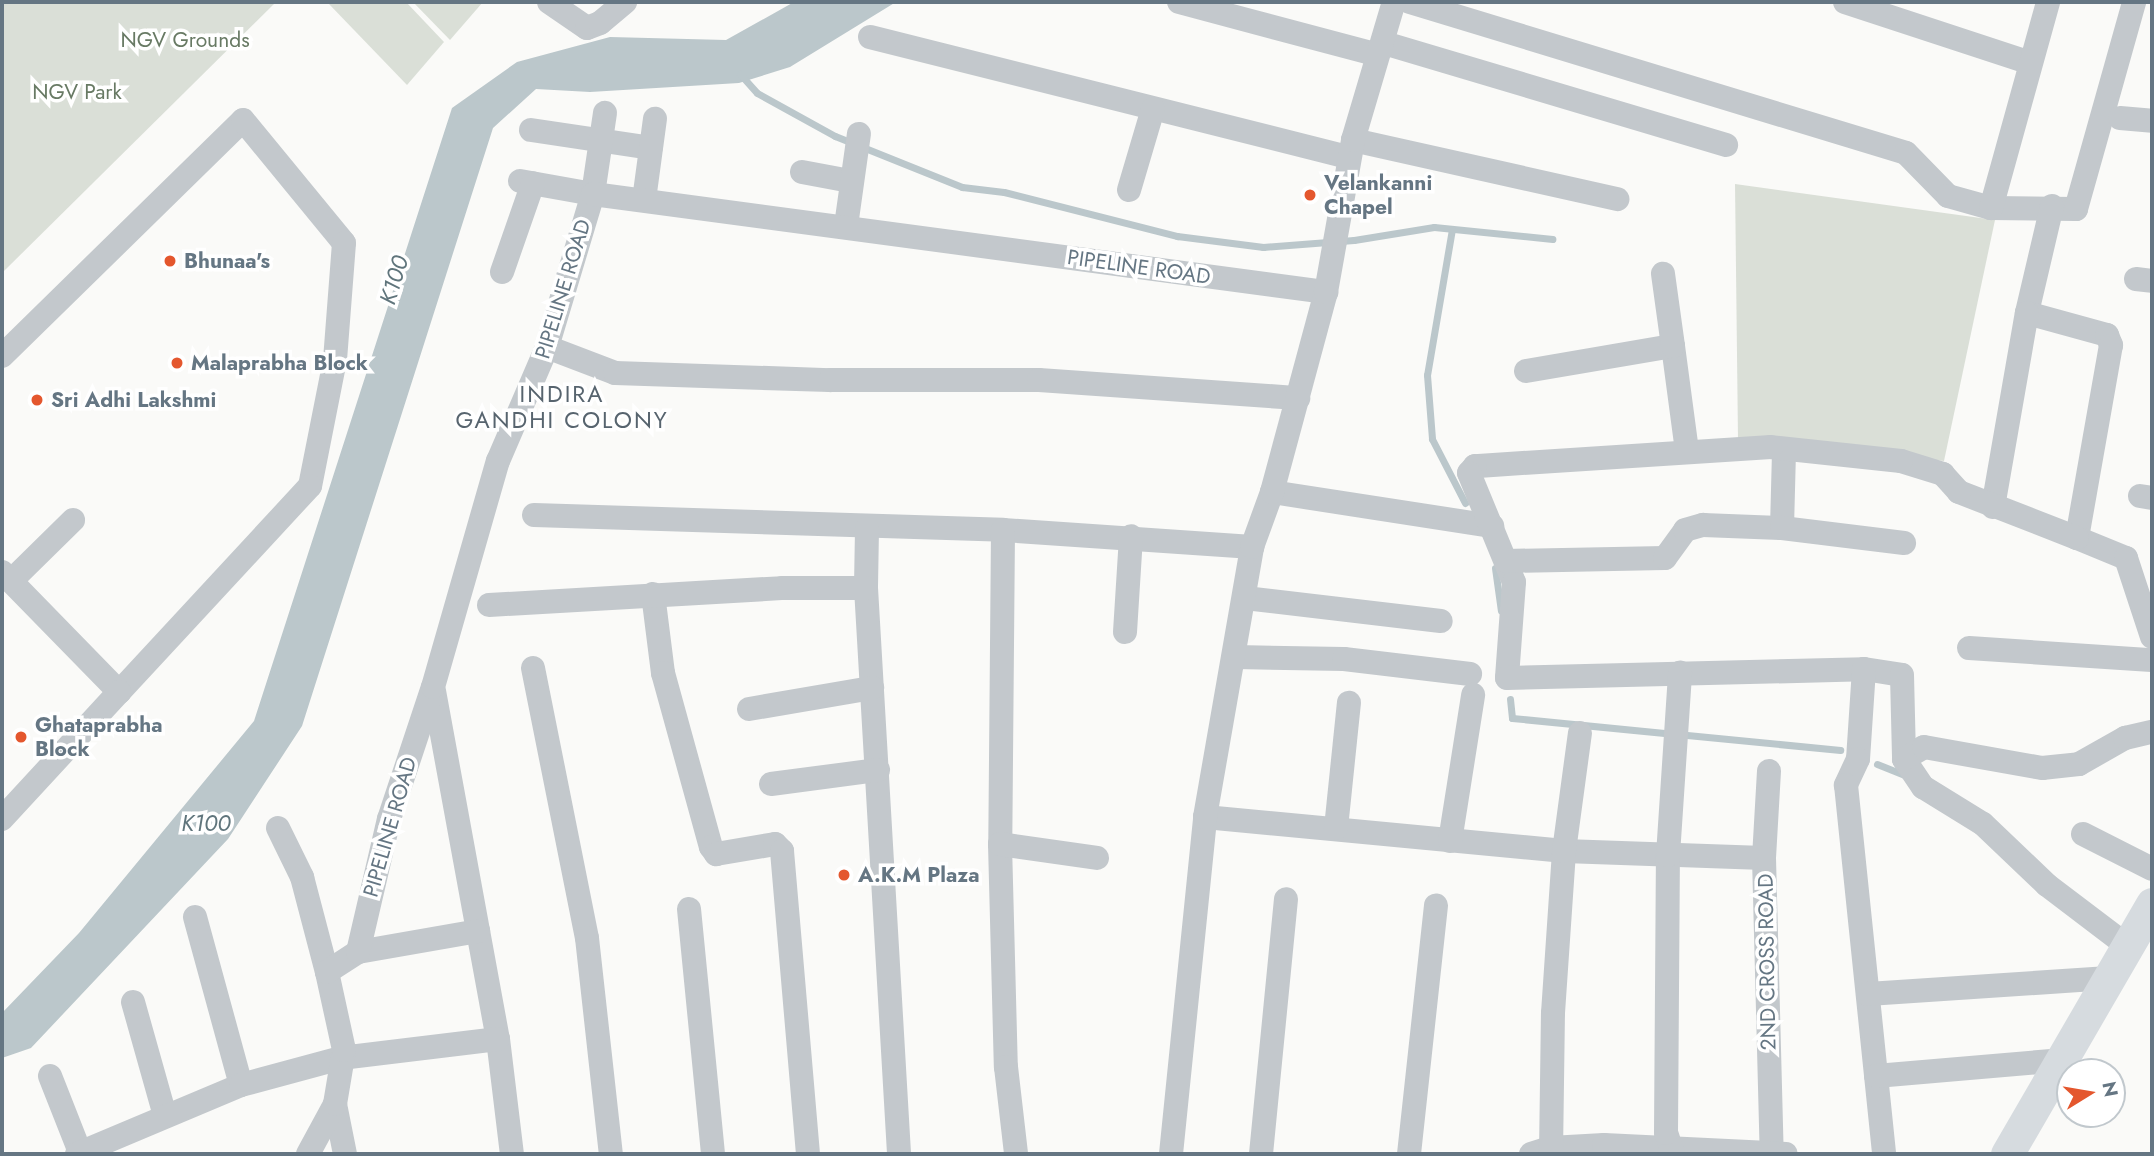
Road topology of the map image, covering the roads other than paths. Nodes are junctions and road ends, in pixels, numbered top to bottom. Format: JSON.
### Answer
{"nodes":[{"id":1,"x":549,"y":2,"type":"edge"},
{"id":2,"x":625,"y":2,"type":"edge"},
{"id":3,"x":1179,"y":2,"type":"edge"},
{"id":4,"x":1394,"y":2,"type":"edge"},
{"id":5,"x":1410,"y":2,"type":"edge"},
{"id":6,"x":1845,"y":2,"type":"edge"},
{"id":7,"x":2048,"y":2,"type":"edge"},
{"id":8,"x":2134,"y":2,"type":"edge"},
{"id":9,"x":870,"y":37,"type":"dead end"},
{"id":10,"x":1379,"y":48,"type":"junction"},
{"id":11,"x":2030,"y":63,"type":"junction"},
{"id":12,"x":1153,"y":109,"type":"junction"},
{"id":13,"x":606,"y":114,"type":"dead end"},
{"id":14,"x":655,"y":118,"type":"dead end"},
{"id":15,"x":2120,"y":118,"type":"dead end"},
{"id":16,"x":2152,"y":121,"type":"edge"},
{"id":17,"x":531,"y":130,"type":"dead end"},
{"id":18,"x":859,"y":134,"type":"dead end"},
{"id":19,"x":601,"y":141,"type":"junction"},
{"id":20,"x":1726,"y":145,"type":"dead end"},
{"id":21,"x":651,"y":148,"type":"junction"},
{"id":22,"x":1351,"y":149,"type":"junction"},
{"id":23,"x":802,"y":172,"type":"dead end"},
{"id":24,"x":850,"y":181,"type":"junction"},
{"id":25,"x":1129,"y":190,"type":"dead end"},
{"id":26,"x":593,"y":194,"type":"junction"},
{"id":27,"x":1617,"y":199,"type":"dead end"},
{"id":28,"x":644,"y":200,"type":"junction"},
{"id":29,"x":2052,"y":206,"type":"junction"},
{"id":30,"x":1991,"y":208,"type":"junction"},
{"id":31,"x":846,"y":226,"type":"junction"},
{"id":32,"x":502,"y":272,"type":"dead end"},
{"id":33,"x":1663,"y":274,"type":"dead end"},
{"id":34,"x":1326,"y":292,"type":"junction"},
{"id":35,"x":2027,"y":313,"type":"junction"},
{"id":36,"x":1673,"y":346,"type":"junction"},
{"id":37,"x":547,"y":347,"type":"junction"},
{"id":38,"x":2,"y":356,"type":"edge"},
{"id":39,"x":1527,"y":371,"type":"dead end"},
{"id":40,"x":1298,"y":398,"type":"junction"},
{"id":41,"x":1784,"y":449,"type":"junction"},
{"id":42,"x":1688,"y":451,"type":"junction"},
{"id":43,"x":1272,"y":492,"type":"junction"},
{"id":44,"x":1993,"y":507,"type":"junction"},
{"id":45,"x":534,"y":515,"type":"dead end"},
{"id":46,"x":73,"y":520,"type":"dead end"},
{"id":47,"x":1492,"y":526,"type":"junction"},
{"id":48,"x":867,"y":528,"type":"junction"},
{"id":49,"x":1782,"y":528,"type":"junction"},
{"id":50,"x":1003,"y":530,"type":"junction"},
{"id":51,"x":1131,"y":536,"type":"junction"},
{"id":52,"x":2077,"y":538,"type":"junction"},
{"id":53,"x":1904,"y":543,"type":"dead end"},
{"id":54,"x":1252,"y":547,"type":"junction"},
{"id":55,"x":1506,"y":561,"type":"junction"},
{"id":56,"x":6,"y":577,"type":"edge"},
{"id":57,"x":866,"y":588,"type":"junction"},
{"id":58,"x":653,"y":594,"type":"junction"},
{"id":59,"x":1245,"y":598,"type":"junction"},
{"id":60,"x":489,"y":605,"type":"dead end"},
{"id":61,"x":1441,"y":621,"type":"dead end"},
{"id":62,"x":1125,"y":632,"type":"dead end"},
{"id":63,"x":2152,"y":637,"type":"edge"},
{"id":64,"x":1969,"y":648,"type":"dead end"},
{"id":65,"x":1236,"y":657,"type":"junction"},
{"id":66,"x":2152,"y":660,"type":"edge"},
{"id":67,"x":533,"y":668,"type":"dead end"},
{"id":68,"x":1864,"y":669,"type":"junction"},
{"id":69,"x":1680,"y":673,"type":"junction"},
{"id":70,"x":1486,"y":681,"type":"junction"},
{"id":71,"x":433,"y":687,"type":"junction"},
{"id":72,"x":872,"y":688,"type":"junction"},
{"id":73,"x":119,"y":692,"type":"junction"},
{"id":74,"x":1349,"y":703,"type":"dead end"},
{"id":75,"x":749,"y":709,"type":"dead end"},
{"id":76,"x":1580,"y":733,"type":"dead end"},
{"id":77,"x":2152,"y":733,"type":"edge"},
{"id":78,"x":1904,"y":759,"type":"junction"},
{"id":79,"x":878,"y":770,"type":"junction"},
{"id":80,"x":1769,"y":771,"type":"dead end"},
{"id":81,"x":771,"y":784,"type":"dead end"},
{"id":82,"x":1205,"y":817,"type":"junction"},
{"id":83,"x":2,"y":819,"type":"edge"},
{"id":84,"x":278,"y":828,"type":"dead end"},
{"id":85,"x":1336,"y":828,"type":"junction"},
{"id":86,"x":2083,"y":834,"type":"dead end"},
{"id":87,"x":1450,"y":841,"type":"junction"},
{"id":88,"x":1000,"y":844,"type":"junction"},
{"id":89,"x":1564,"y":851,"type":"junction"},
{"id":90,"x":1668,"y":855,"type":"junction"},
{"id":91,"x":1097,"y":858,"type":"dead end"},
{"id":92,"x":1764,"y":858,"type":"junction"},
{"id":93,"x":2152,"y":869,"type":"edge"},
{"id":94,"x":1286,"y":899,"type":"dead end"},
{"id":95,"x":2152,"y":904,"type":"edge"},
{"id":96,"x":1436,"y":905,"type":"dead end"},
{"id":97,"x":689,"y":909,"type":"dead end"},
{"id":98,"x":195,"y":917,"type":"dead end"},
{"id":99,"x":478,"y":931,"type":"junction"},
{"id":100,"x":2130,"y":947,"type":"junction"},
{"id":101,"x":358,"y":952,"type":"junction"},
{"id":102,"x":327,"y":972,"type":"junction"},
{"id":103,"x":2112,"y":978,"type":"junction"},
{"id":104,"x":1868,"y":994,"type":"junction"},
{"id":105,"x":133,"y":1002,"type":"dead end"},
{"id":106,"x":498,"y":1039,"type":"junction"},
{"id":107,"x":341,"y":1058,"type":"junction"},
{"id":108,"x":2064,"y":1058,"type":"edge"},
{"id":109,"x":2056,"y":1061,"type":"edge"},
{"id":110,"x":2056,"y":1072,"type":"edge"},
{"id":111,"x":50,"y":1076,"type":"dead end"},
{"id":112,"x":1876,"y":1076,"type":"junction"},
{"id":113,"x":241,"y":1085,"type":"junction"},
{"id":114,"x":335,"y":1104,"type":"junction"},
{"id":115,"x":165,"y":1116,"type":"junction"},
{"id":116,"x":1544,"y":1152,"type":"edge"},
{"id":117,"x":1673,"y":1152,"type":"edge"},
{"id":118,"x":79,"y":1153,"type":"edge"},
{"id":119,"x":308,"y":1154,"type":"edge"},
{"id":120,"x":345,"y":1154,"type":"edge"},
{"id":121,"x":512,"y":1154,"type":"edge"},
{"id":122,"x":611,"y":1154,"type":"edge"},
{"id":123,"x":713,"y":1154,"type":"edge"},
{"id":124,"x":808,"y":1154,"type":"edge"},
{"id":125,"x":899,"y":1154,"type":"edge"},
{"id":126,"x":1016,"y":1154,"type":"edge"},
{"id":127,"x":1171,"y":1154,"type":"edge"},
{"id":128,"x":1261,"y":1154,"type":"edge"},
{"id":129,"x":1409,"y":1154,"type":"edge"},
{"id":130,"x":1772,"y":1154,"type":"edge"},
{"id":131,"x":1786,"y":1154,"type":"edge"},
{"id":132,"x":1884,"y":1154,"type":"edge"},
{"id":133,"x":2007,"y":1154,"type":"edge"}],
"edges":[{"from":1,"to":2,"type":"street"},
{"from":3,"to":10,"type":"street"},
{"from":4,"to":10,"type":"street"},
{"from":5,"to":30,"type":"street"},
{"from":6,"to":11,"type":"street"},
{"from":7,"to":11,"type":"street"},
{"from":8,"to":29,"type":"street"},
{"from":9,"to":12,"type":"street"},
{"from":10,"to":20,"type":"street"},
{"from":10,"to":22,"type":"street"},
{"from":11,"to":30,"type":"street"},
{"from":12,"to":22,"type":"street"},
{"from":12,"to":25,"type":"street"},
{"from":13,"to":19,"type":"street"},
{"from":14,"to":21,"type":"street"},
{"from":15,"to":16,"type":"street"},
{"from":17,"to":19,"type":"street"},
{"from":18,"to":24,"type":"street"},
{"from":19,"to":21,"type":"street"},
{"from":19,"to":26,"type":"street"},
{"from":21,"to":28,"type":"street"},
{"from":22,"to":27,"type":"street"},
{"from":22,"to":34,"type":"street"},
{"from":23,"to":24,"type":"street"},
{"from":24,"to":31,"type":"street"},
{"from":26,"to":28,"type":"street","name":"PIPELINE ROAD"},
{"from":26,"to":32,"type":"street"},
{"from":26,"to":37,"type":"street","name":"PIPELINE ROAD"},
{"from":28,"to":31,"type":"street","name":"PIPELINE ROAD"},
{"from":29,"to":30,"type":"street"},
{"from":29,"to":35,"type":"street"},
{"from":31,"to":34,"type":"street","name":"PIPELINE ROAD"},
{"from":33,"to":36,"type":"street"},
{"from":34,"to":40,"type":"street"},
{"from":35,"to":44,"type":"street"},
{"from":35,"to":52,"type":"street"},
{"from":36,"to":39,"type":"street"},
{"from":36,"to":42,"type":"street"},
{"from":37,"to":40,"type":"street"},
{"from":37,"to":71,"type":"street","name":"PIPELINE ROAD"},
{"from":38,"to":73,"type":"street"},
{"from":40,"to":43,"type":"street"},
{"from":41,"to":42,"type":"street"},
{"from":41,"to":44,"type":"street"},
{"from":41,"to":49,"type":"street"},
{"from":42,"to":47,"type":"street"},
{"from":43,"to":47,"type":"street"},
{"from":43,"to":54,"type":"street"},
{"from":44,"to":52,"type":"street"},
{"from":45,"to":48,"type":"street"},
{"from":46,"to":56,"type":"street"},
{"from":47,"to":55,"type":"street"},
{"from":48,"to":50,"type":"street"},
{"from":48,"to":57,"type":"street"},
{"from":49,"to":53,"type":"street"},
{"from":49,"to":55,"type":"street"},
{"from":50,"to":51,"type":"street"},
{"from":50,"to":88,"type":"street"},
{"from":51,"to":54,"type":"street"},
{"from":51,"to":62,"type":"street"},
{"from":52,"to":63,"type":"street"},
{"from":54,"to":59,"type":"street"},
{"from":55,"to":70,"type":"street"},
{"from":56,"to":73,"type":"street"},
{"from":57,"to":58,"type":"street"},
{"from":57,"to":72,"type":"street"},
{"from":58,"to":60,"type":"street"},
{"from":58,"to":124,"type":"street"},
{"from":59,"to":61,"type":"street"},
{"from":59,"to":65,"type":"street"},
{"from":64,"to":66,"type":"street"},
{"from":65,"to":70,"type":"street"},
{"from":65,"to":82,"type":"street"},
{"from":67,"to":122,"type":"street"},
{"from":68,"to":69,"type":"street"},
{"from":68,"to":78,"type":"street"},
{"from":68,"to":104,"type":"street"},
{"from":69,"to":70,"type":"street"},
{"from":69,"to":90,"type":"street"},
{"from":70,"to":87,"type":"street"},
{"from":71,"to":99,"type":"street"},
{"from":71,"to":101,"type":"street","name":"PIPELINE ROAD"},
{"from":72,"to":75,"type":"street"},
{"from":72,"to":79,"type":"street"},
{"from":73,"to":83,"type":"street"},
{"from":74,"to":85,"type":"street"},
{"from":76,"to":89,"type":"street"},
{"from":77,"to":78,"type":"street"},
{"from":78,"to":100,"type":"street"},
{"from":79,"to":81,"type":"street"},
{"from":79,"to":125,"type":"street"},
{"from":80,"to":92,"type":"street","name":"2ND CROSS ROAD"},
{"from":82,"to":85,"type":"street"},
{"from":82,"to":127,"type":"street"},
{"from":84,"to":102,"type":"street"},
{"from":85,"to":87,"type":"street"},
{"from":86,"to":93,"type":"street"},
{"from":87,"to":89,"type":"street"},
{"from":88,"to":91,"type":"street"},
{"from":88,"to":126,"type":"street"},
{"from":89,"to":90,"type":"street"},
{"from":89,"to":116,"type":"street"},
{"from":90,"to":92,"type":"street"},
{"from":90,"to":117,"type":"street"},
{"from":92,"to":130,"type":"street","name":"2ND CROSS ROAD"},
{"from":94,"to":128,"type":"street"},
{"from":95,"to":100,"type":"street"},
{"from":96,"to":129,"type":"street"},
{"from":97,"to":123,"type":"street"},
{"from":98,"to":113,"type":"street"},
{"from":99,"to":101,"type":"street"},
{"from":99,"to":106,"type":"street"},
{"from":100,"to":103,"type":"street"},
{"from":101,"to":102,"type":"street"},
{"from":102,"to":107,"type":"street"},
{"from":103,"to":104,"type":"street"},
{"from":103,"to":108,"type":"street"},
{"from":104,"to":112,"type":"street"},
{"from":105,"to":115,"type":"street"},
{"from":106,"to":107,"type":"street"},
{"from":106,"to":121,"type":"street"},
{"from":107,"to":113,"type":"street"},
{"from":107,"to":114,"type":"street"},
{"from":109,"to":112,"type":"street"},
{"from":110,"to":133,"type":"street"},
{"from":111,"to":118,"type":"street"},
{"from":112,"to":132,"type":"street"},
{"from":113,"to":115,"type":"street"},
{"from":114,"to":119,"type":"street"},
{"from":114,"to":120,"type":"street"},
{"from":115,"to":118,"type":"street"},
{"from":116,"to":117,"type":"street"},
{"from":117,"to":130,"type":"street"},
{"from":130,"to":131,"type":"street"}]}
